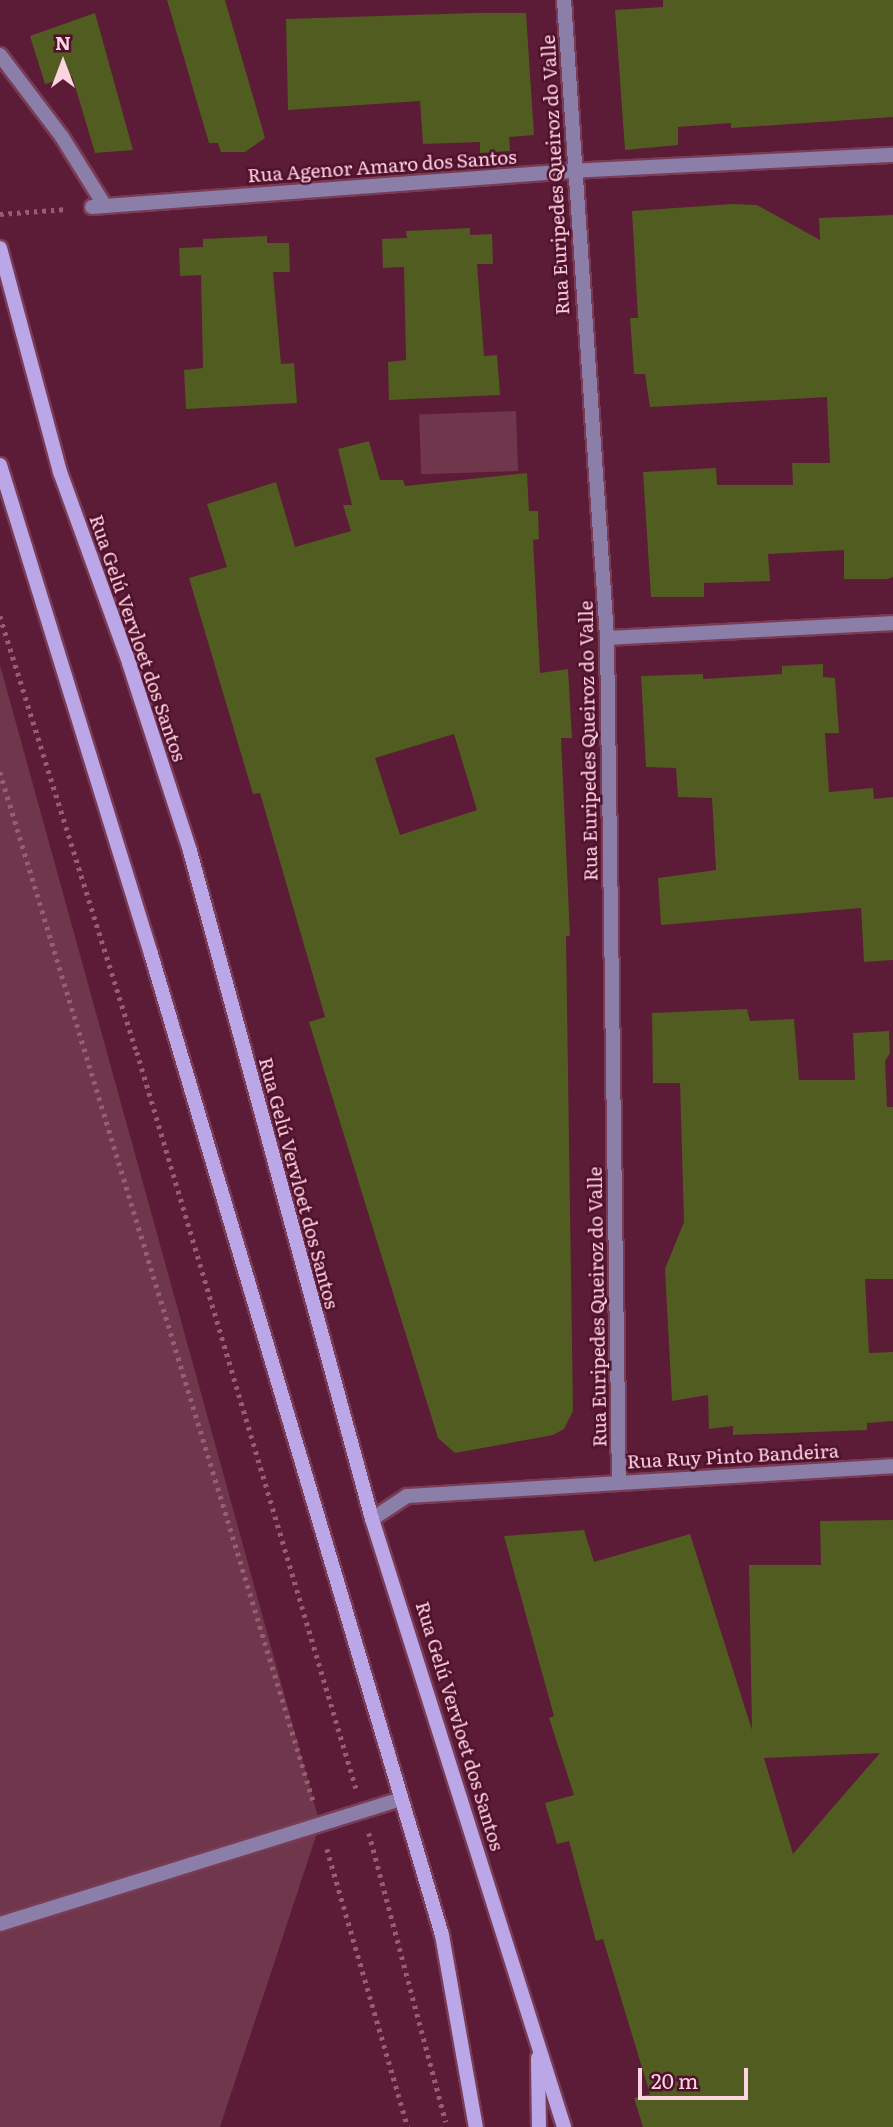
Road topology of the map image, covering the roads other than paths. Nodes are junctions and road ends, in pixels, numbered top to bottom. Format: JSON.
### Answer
{"nodes":[{"id":1,"x":564,"y":0,"type":"edge"},
{"id":2,"x":0,"y":55,"type":"edge"},
{"id":3,"x":893,"y":155,"type":"edge"},
{"id":4,"x":572,"y":171,"type":"junction"},
{"id":5,"x":0,"y":248,"type":"edge"},
{"id":6,"x":0,"y":465,"type":"edge"},
{"id":7,"x":893,"y":623,"type":"edge"},
{"id":8,"x":607,"y":638,"type":"junction"},
{"id":9,"x":893,"y":1466,"type":"edge"},
{"id":10,"x":619,"y":1482,"type":"junction"},
{"id":11,"x":372,"y":1519,"type":"junction"},
{"id":12,"x":398,"y":1800,"type":"junction"},
{"id":13,"x":0,"y":1924,"type":"edge"},
{"id":14,"x":538,"y":2043,"type":"junction"},
{"id":15,"x":476,"y":2127,"type":"edge"},
{"id":16,"x":539,"y":2127,"type":"edge"},
{"id":17,"x":564,"y":2127,"type":"edge"}],
"edges":[{"from":1,"to":4,"type":"street","name":"Rua Euripedes Queiroz do Valle"},
{"from":2,"to":4,"type":"street","name":"Rua Agenor Amaro dos Santos"},
{"from":3,"to":4,"type":"street","name":"Rua Agenor Amaro dos Santos"},
{"from":4,"to":8,"type":"street","name":"Rua Euripedes Queiroz do Valle"},
{"from":5,"to":11,"type":"main road","name":"Rua Gelú Vervloet dos Santos"},
{"from":6,"to":12,"type":"main road"},
{"from":7,"to":8,"type":"street"},
{"from":8,"to":10,"type":"street","name":"Rua Euripedes Queiroz do Valle"},
{"from":9,"to":10,"type":"street","name":"Rua Ruy Pinto Bandeira"},
{"from":10,"to":11,"type":"street","name":"Rua Ruy Pinto Bandeira"},
{"from":11,"to":14,"type":"main road","name":"Rua Gelú Vervloet dos Santos"},
{"from":12,"to":13,"type":"street"},
{"from":12,"to":15,"type":"main road"},
{"from":14,"to":16,"type":"main road"},
{"from":14,"to":17,"type":"main road","name":"Rua Gelú Vervloet dos Santos"}]}
